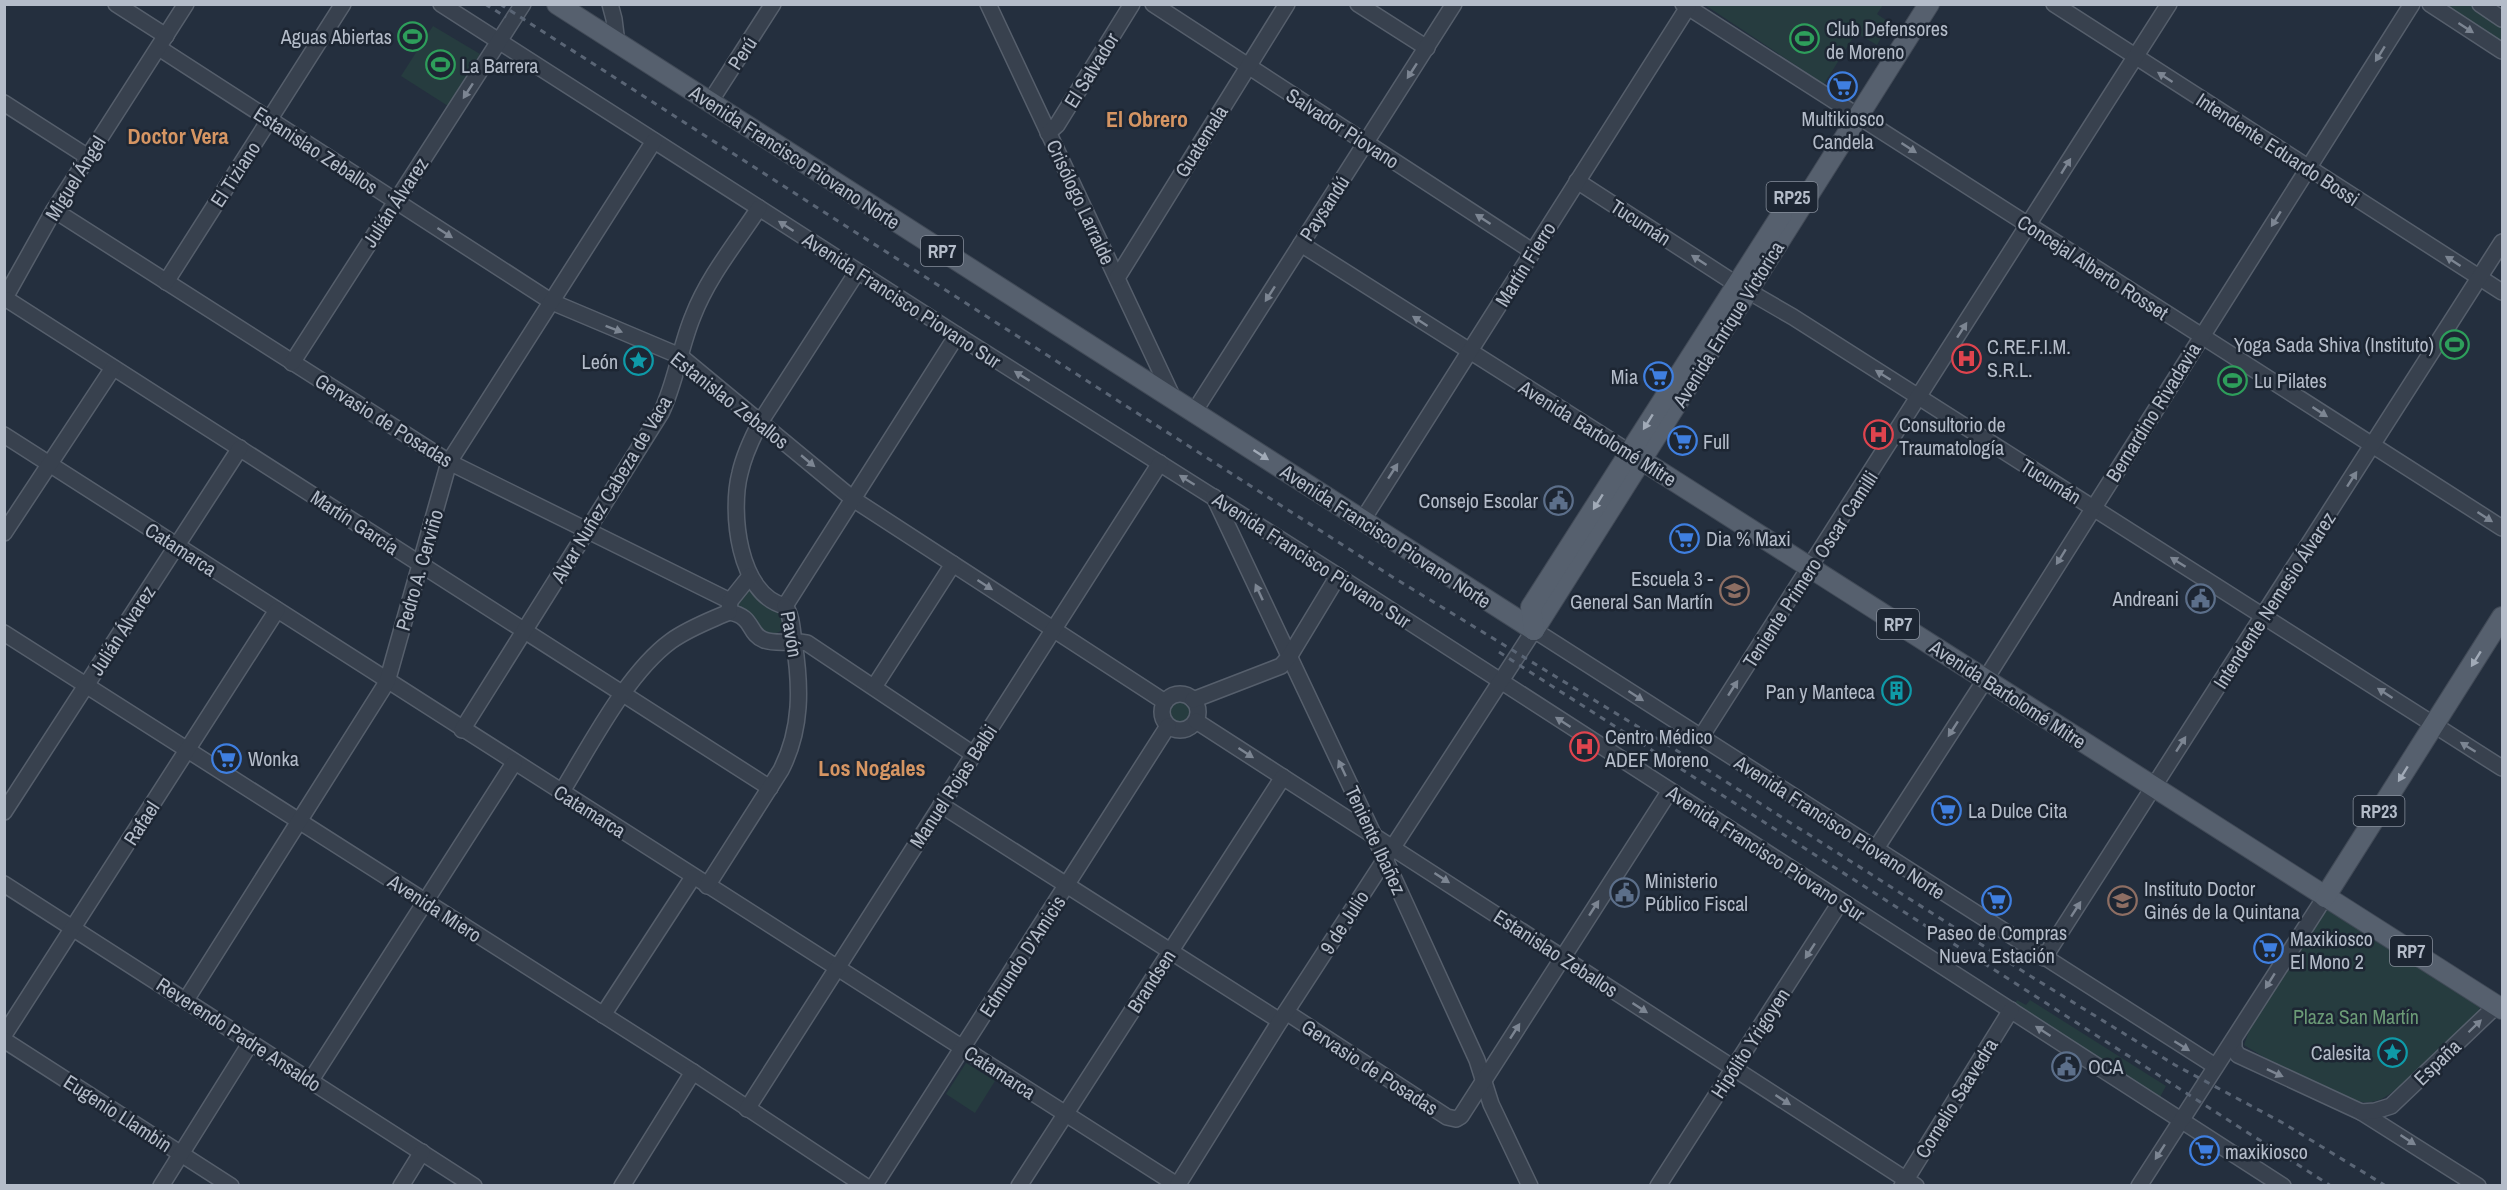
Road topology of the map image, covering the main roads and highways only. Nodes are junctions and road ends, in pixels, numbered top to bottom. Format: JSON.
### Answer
{"nodes":[{"id":1,"x":557,"y":4,"type":"edge"},
{"id":2,"x":1915,"y":4,"type":"edge"},
{"id":3,"x":1929,"y":4,"type":"edge"},
{"id":4,"x":1854,"y":113,"type":"junction"},
{"id":5,"x":1636,"y":457,"type":"junction"},
{"id":6,"x":2502,"y":617,"type":"edge"},
{"id":7,"x":1534,"y":630,"type":"joint"},
{"id":8,"x":2325,"y":897,"type":"junction"},
{"id":9,"x":2500,"y":1003,"type":"edge"}],
"edges":[{"from":1,"to":7,"type":"main road","name":"Avenida Francisco Piovano Norte","number":"RP7","one_way":true},
{"from":2,"to":4,"type":"main road","name":"Avenida Enrique Victorica","number":"RP25"},
{"from":3,"to":4,"type":"main road","name":"Avenida Enrique Victorica","number":"RP25"},
{"from":4,"to":5,"type":"main road","name":"Avenida Enrique Victorica","number":"RP25"},
{"from":5,"to":7,"type":"main road","name":"Avenida Enrique Victorica"},
{"from":5,"to":8,"type":"main road","name":"Avenida Bartolomé Mitre","number":"RP7"},
{"from":6,"to":8,"type":"main road","number":"RP23","one_way":true},
{"from":8,"to":9,"type":"main road","name":"Avenida Bartolomé Mitre","number":"RP7"}]}
